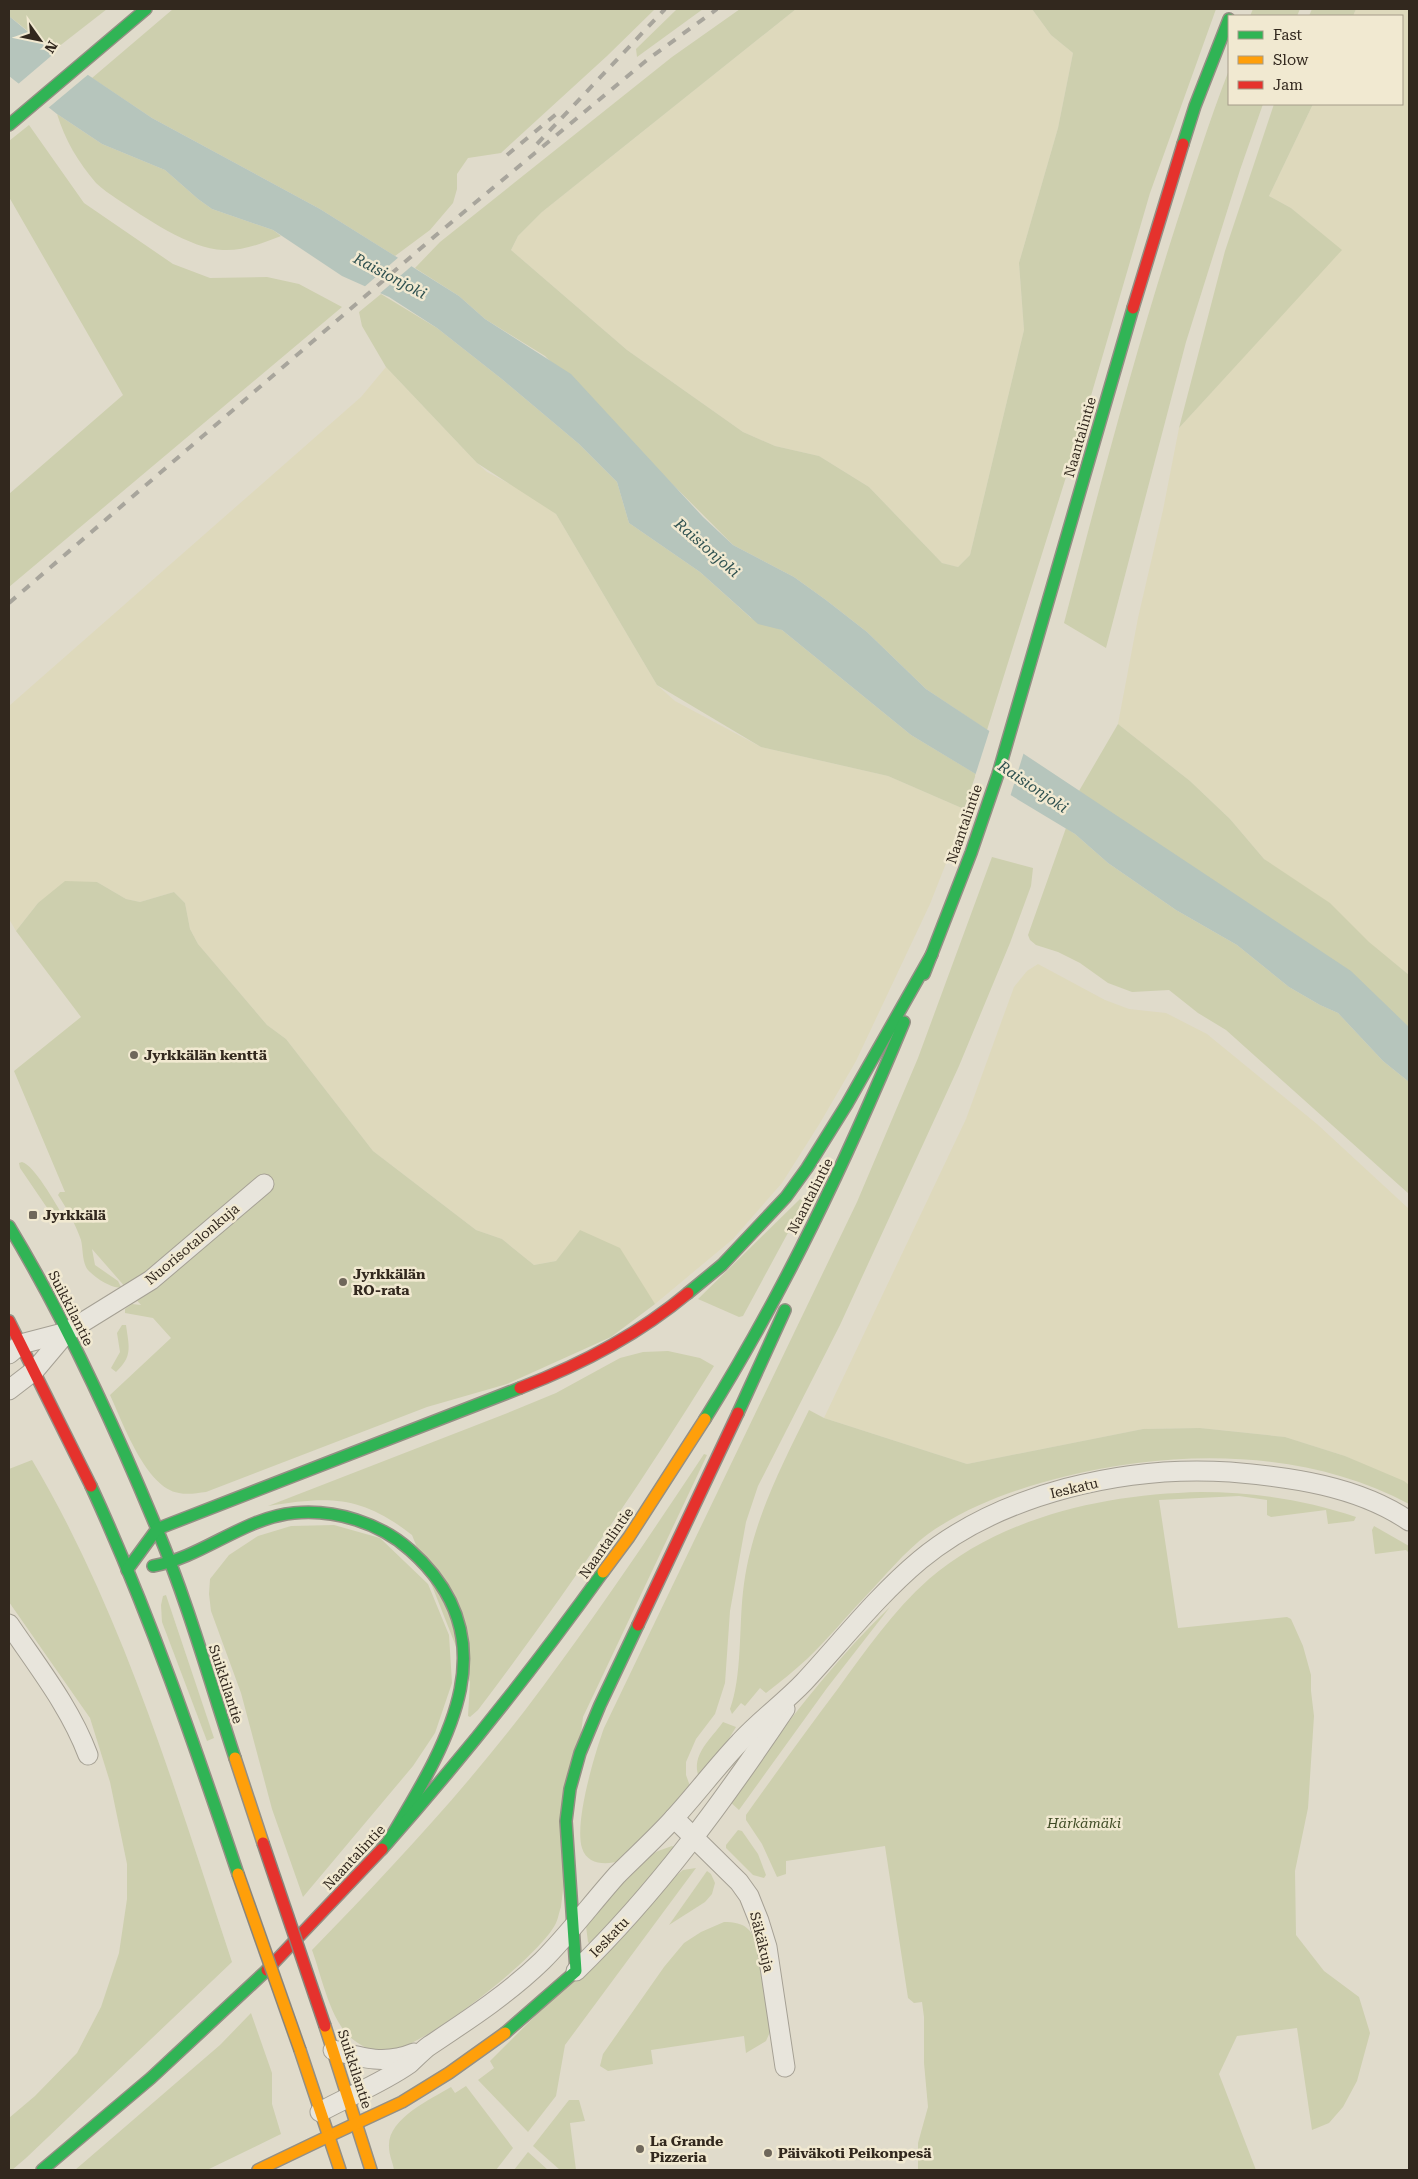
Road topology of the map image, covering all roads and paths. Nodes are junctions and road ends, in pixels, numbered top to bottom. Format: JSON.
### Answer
{"nodes":[{"id":1,"x":146,"y":9,"type":"edge"},
{"id":2,"x":1228,"y":23,"type":"edge"},
{"id":3,"x":9,"y":125,"type":"edge"},
{"id":4,"x":932,"y":954,"type":"junction"},
{"id":5,"x":839,"y":1172,"type":"junction"},
{"id":6,"x":264,"y":1184,"type":"dead end"},
{"id":7,"x":9,"y":1226,"type":"edge"},
{"id":8,"x":9,"y":1321,"type":"edge"},
{"id":9,"x":67,"y":1332,"type":"junction"},
{"id":10,"x":15,"y":1349,"type":"edge"},
{"id":11,"x":35,"y":1370,"type":"junction"},
{"id":12,"x":9,"y":1390,"type":"edge"},
{"id":13,"x":1409,"y":1521,"type":"edge"},
{"id":14,"x":157,"y":1529,"type":"junction"},
{"id":15,"x":170,"y":1563,"type":"junction"},
{"id":16,"x":127,"y":1570,"type":"junction"},
{"id":17,"x":9,"y":1624,"type":"edge"},
{"id":18,"x":800,"y":1685,"type":"junction"},
{"id":19,"x":88,"y":1755,"type":"dead end"},
{"id":20,"x":674,"y":1818,"type":"junction"},
{"id":21,"x":695,"y":1837,"type":"junction"},
{"id":22,"x":388,"y":1842,"type":"junction"},
{"id":23,"x":573,"y":1927,"type":"junction"},
{"id":24,"x":576,"y":1971,"type":"junction"},
{"id":25,"x":427,"y":2048,"type":"junction"},
{"id":26,"x":334,"y":2050,"type":"junction"},
{"id":27,"x":785,"y":2067,"type":"dead end"},
{"id":28,"x":348,"y":2097,"type":"junction"},
{"id":29,"x":320,"y":2112,"type":"junction"},
{"id":30,"x":356,"y":2123,"type":"junction"},
{"id":31,"x":329,"y":2136,"type":"junction"},
{"id":32,"x":42,"y":2170,"type":"edge"},
{"id":33,"x":258,"y":2170,"type":"edge"},
{"id":34,"x":340,"y":2170,"type":"edge"},
{"id":35,"x":371,"y":2170,"type":"edge"}],
"edges":[{"from":1,"to":3,"type":"main road"},
{"from":2,"to":4,"type":"main road","name":"Naantalintie"},
{"from":4,"to":5,"type":"main road","name":"Naantalintie"},
{"from":4,"to":14,"type":"main road"},
{"from":5,"to":22,"type":"main road","name":"Naantalintie"},
{"from":5,"to":23,"type":"main road"},
{"from":6,"to":9,"type":"street","name":"Nuorisotalonkuja"},
{"from":7,"to":9,"type":"main road","name":"Suikkilantie"},
{"from":8,"to":10,"type":"main road"},
{"from":9,"to":10,"type":"street"},
{"from":9,"to":11,"type":"street"},
{"from":9,"to":14,"type":"main road","name":"Suikkilantie"},
{"from":10,"to":11,"type":"main road"},
{"from":11,"to":12,"type":"street"},
{"from":11,"to":16,"type":"main road"},
{"from":13,"to":18,"type":"street","name":"Ieskatu"},
{"from":14,"to":15,"type":"main road","name":"Suikkilantie"},
{"from":14,"to":16,"type":"main road"},
{"from":15,"to":16,"type":"main road"},
{"from":15,"to":22,"type":"main road"},
{"from":15,"to":26,"type":"main road","name":"Suikkilantie","bridge":true},
{"from":16,"to":29,"type":"main road","bridge":true},
{"from":17,"to":19,"type":"street"},
{"from":18,"to":20,"type":"street","name":"Ieskatu"},
{"from":18,"to":21,"type":"street","name":"Ieskatu"},
{"from":20,"to":21,"type":"street","name":"Säkäkuja"},
{"from":20,"to":23,"type":"street","name":"Ieskatu"},
{"from":21,"to":24,"type":"street","name":"Ieskatu"},
{"from":21,"to":27,"type":"street","name":"Säkäkuja"},
{"from":22,"to":32,"type":"main road","name":"Naantalintie"},
{"from":23,"to":24,"type":"main road"},
{"from":23,"to":25,"type":"street","name":"Ieskatu"},
{"from":24,"to":30,"type":"main road","name":"Ieskatu"},
{"from":25,"to":26,"type":"street","name":"Ieskatu"},
{"from":25,"to":28,"type":"street","name":"Ieskatu"},
{"from":26,"to":28,"type":"main road","name":"Suikkilantie"},
{"from":28,"to":29,"type":"street","name":"Ieskatu"},
{"from":28,"to":30,"type":"main road","name":"Suikkilantie"},
{"from":29,"to":31,"type":"main road"},
{"from":30,"to":31,"type":"main road","name":"Ieskatu"},
{"from":30,"to":35,"type":"main road","name":"Suikkilantie"},
{"from":31,"to":33,"type":"main road","name":"Ieskatu"},
{"from":31,"to":34,"type":"main road"}]}
